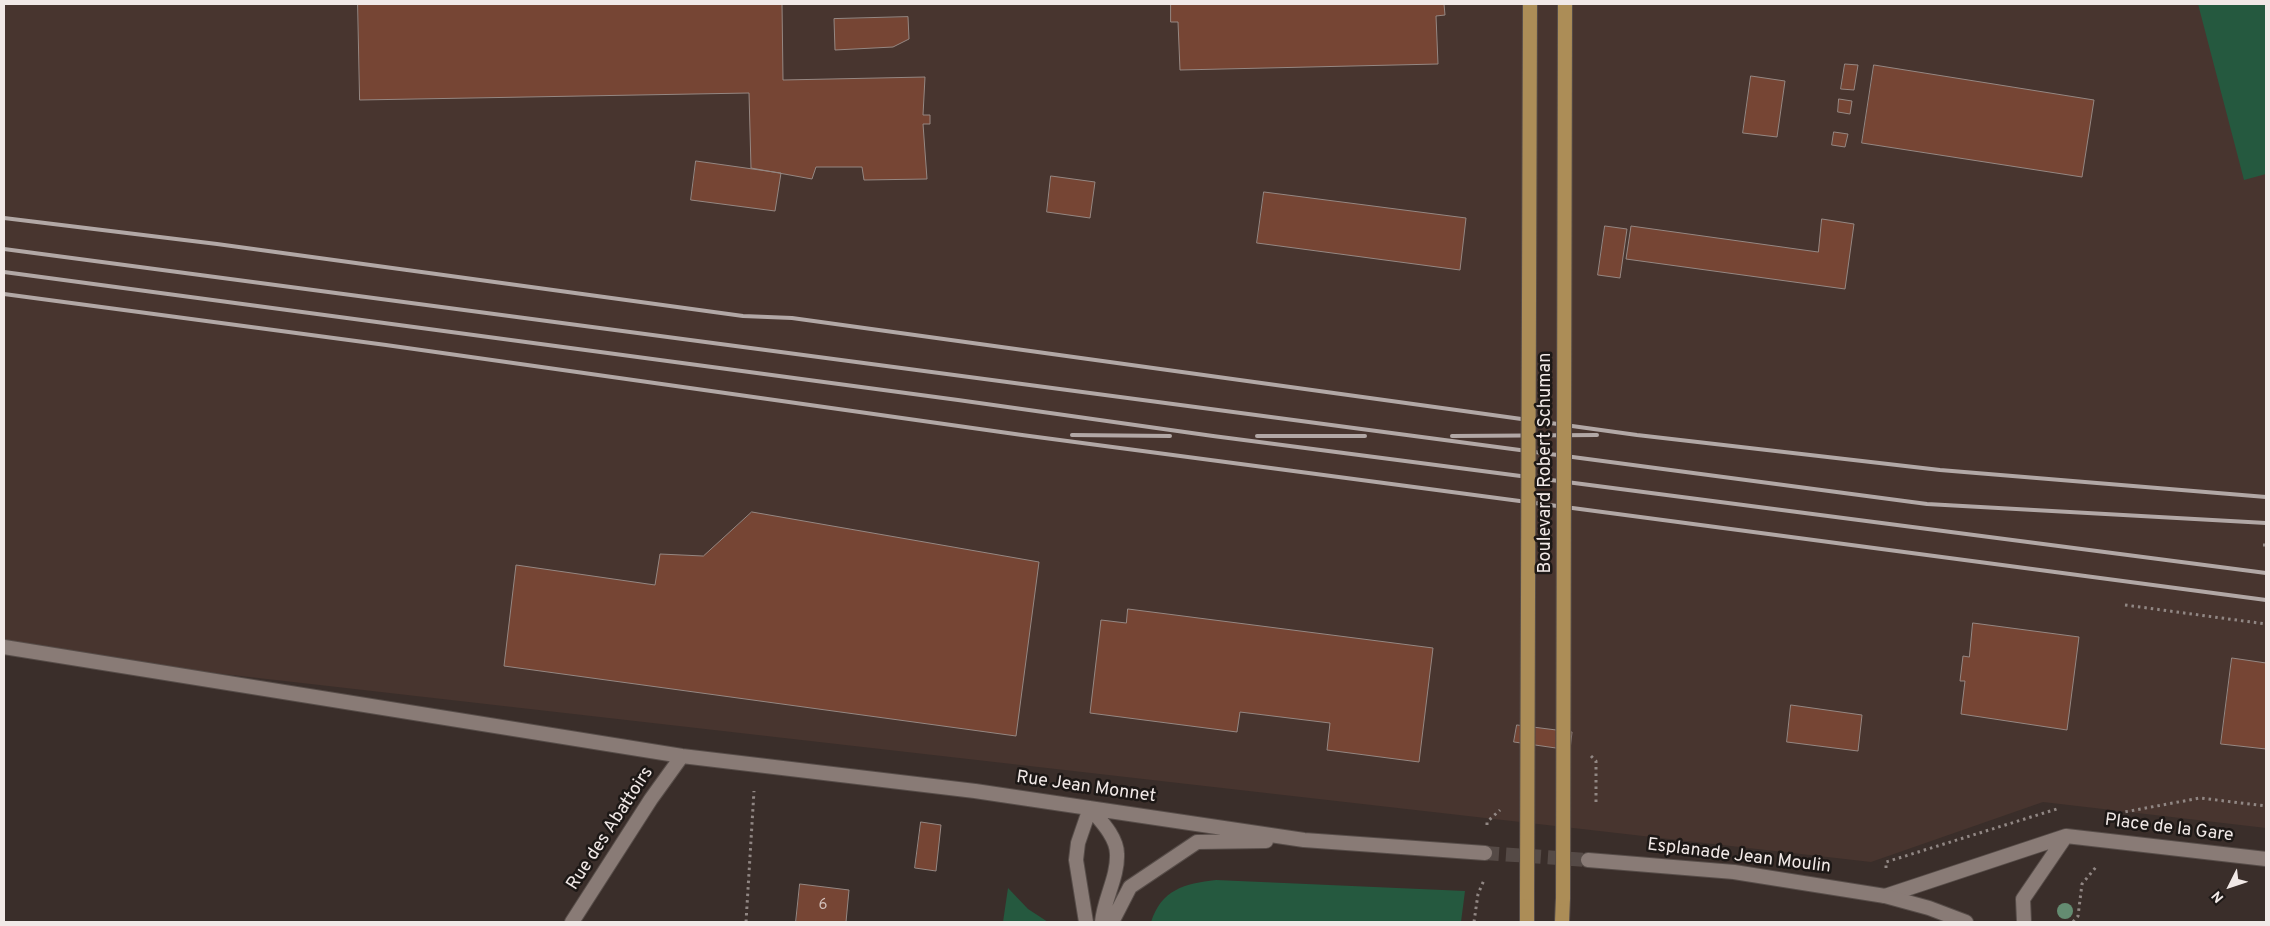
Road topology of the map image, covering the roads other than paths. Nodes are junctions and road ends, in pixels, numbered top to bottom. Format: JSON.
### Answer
{"nodes":[{"id":1,"x":1530,"y":4,"type":"edge"},
{"id":2,"x":1566,"y":4,"type":"edge"},
{"id":3,"x":4,"y":647,"type":"edge"},
{"id":4,"x":682,"y":756,"type":"junction"},
{"id":5,"x":1090,"y":808,"type":"junction"},
{"id":6,"x":2066,"y":836,"type":"junction"},
{"id":7,"x":1304,"y":840,"type":"junction"},
{"id":8,"x":1485,"y":853,"type":"tunnel mouth"},
{"id":9,"x":2266,"y":859,"type":"edge"},
{"id":10,"x":1588,"y":860,"type":"tunnel mouth"},
{"id":11,"x":1527,"y":893,"type":"junction"},
{"id":12,"x":1885,"y":896,"type":"junction"},
{"id":13,"x":572,"y":922,"type":"edge"},
{"id":14,"x":1086,"y":922,"type":"edge"},
{"id":15,"x":1102,"y":922,"type":"edge"},
{"id":16,"x":1112,"y":922,"type":"edge"},
{"id":17,"x":1521,"y":922,"type":"edge"},
{"id":18,"x":1528,"y":922,"type":"edge"},
{"id":19,"x":1562,"y":922,"type":"edge"},
{"id":20,"x":1966,"y":922,"type":"edge"},
{"id":21,"x":2024,"y":922,"type":"edge"}],
"edges":[{"from":1,"to":11,"type":"main road","name":"Boulevard Robert Schuman","bridge":true},
{"from":2,"to":19,"type":"main road","name":"Boulevard Robert Schuman","bridge":true},
{"from":3,"to":4,"type":"street","name":"Rue Jean Monnet"},
{"from":4,"to":5,"type":"street","name":"Rue Jean Monnet"},
{"from":4,"to":13,"type":"street","name":"Rue des Abattoirs"},
{"from":5,"to":7,"type":"street","name":"Rue Jean Monnet"},
{"from":5,"to":14,"type":"street"},
{"from":5,"to":15,"type":"street"},
{"from":6,"to":9,"type":"street","name":"Place de la Gare"},
{"from":6,"to":12,"type":"street","name":"Esplanade Jean Moulin"},
{"from":6,"to":21,"type":"street"},
{"from":7,"to":8,"type":"street","name":"Rue Jean Monnet"},
{"from":7,"to":16,"type":"street"},
{"from":10,"to":12,"type":"street","name":"Esplanade Jean Moulin"},
{"from":11,"to":17,"type":"street"},
{"from":11,"to":18,"type":"main road","name":"Boulevard Robert Schuman"},
{"from":12,"to":20,"type":"street","name":"Esplanade Jean Moulin"}]}
